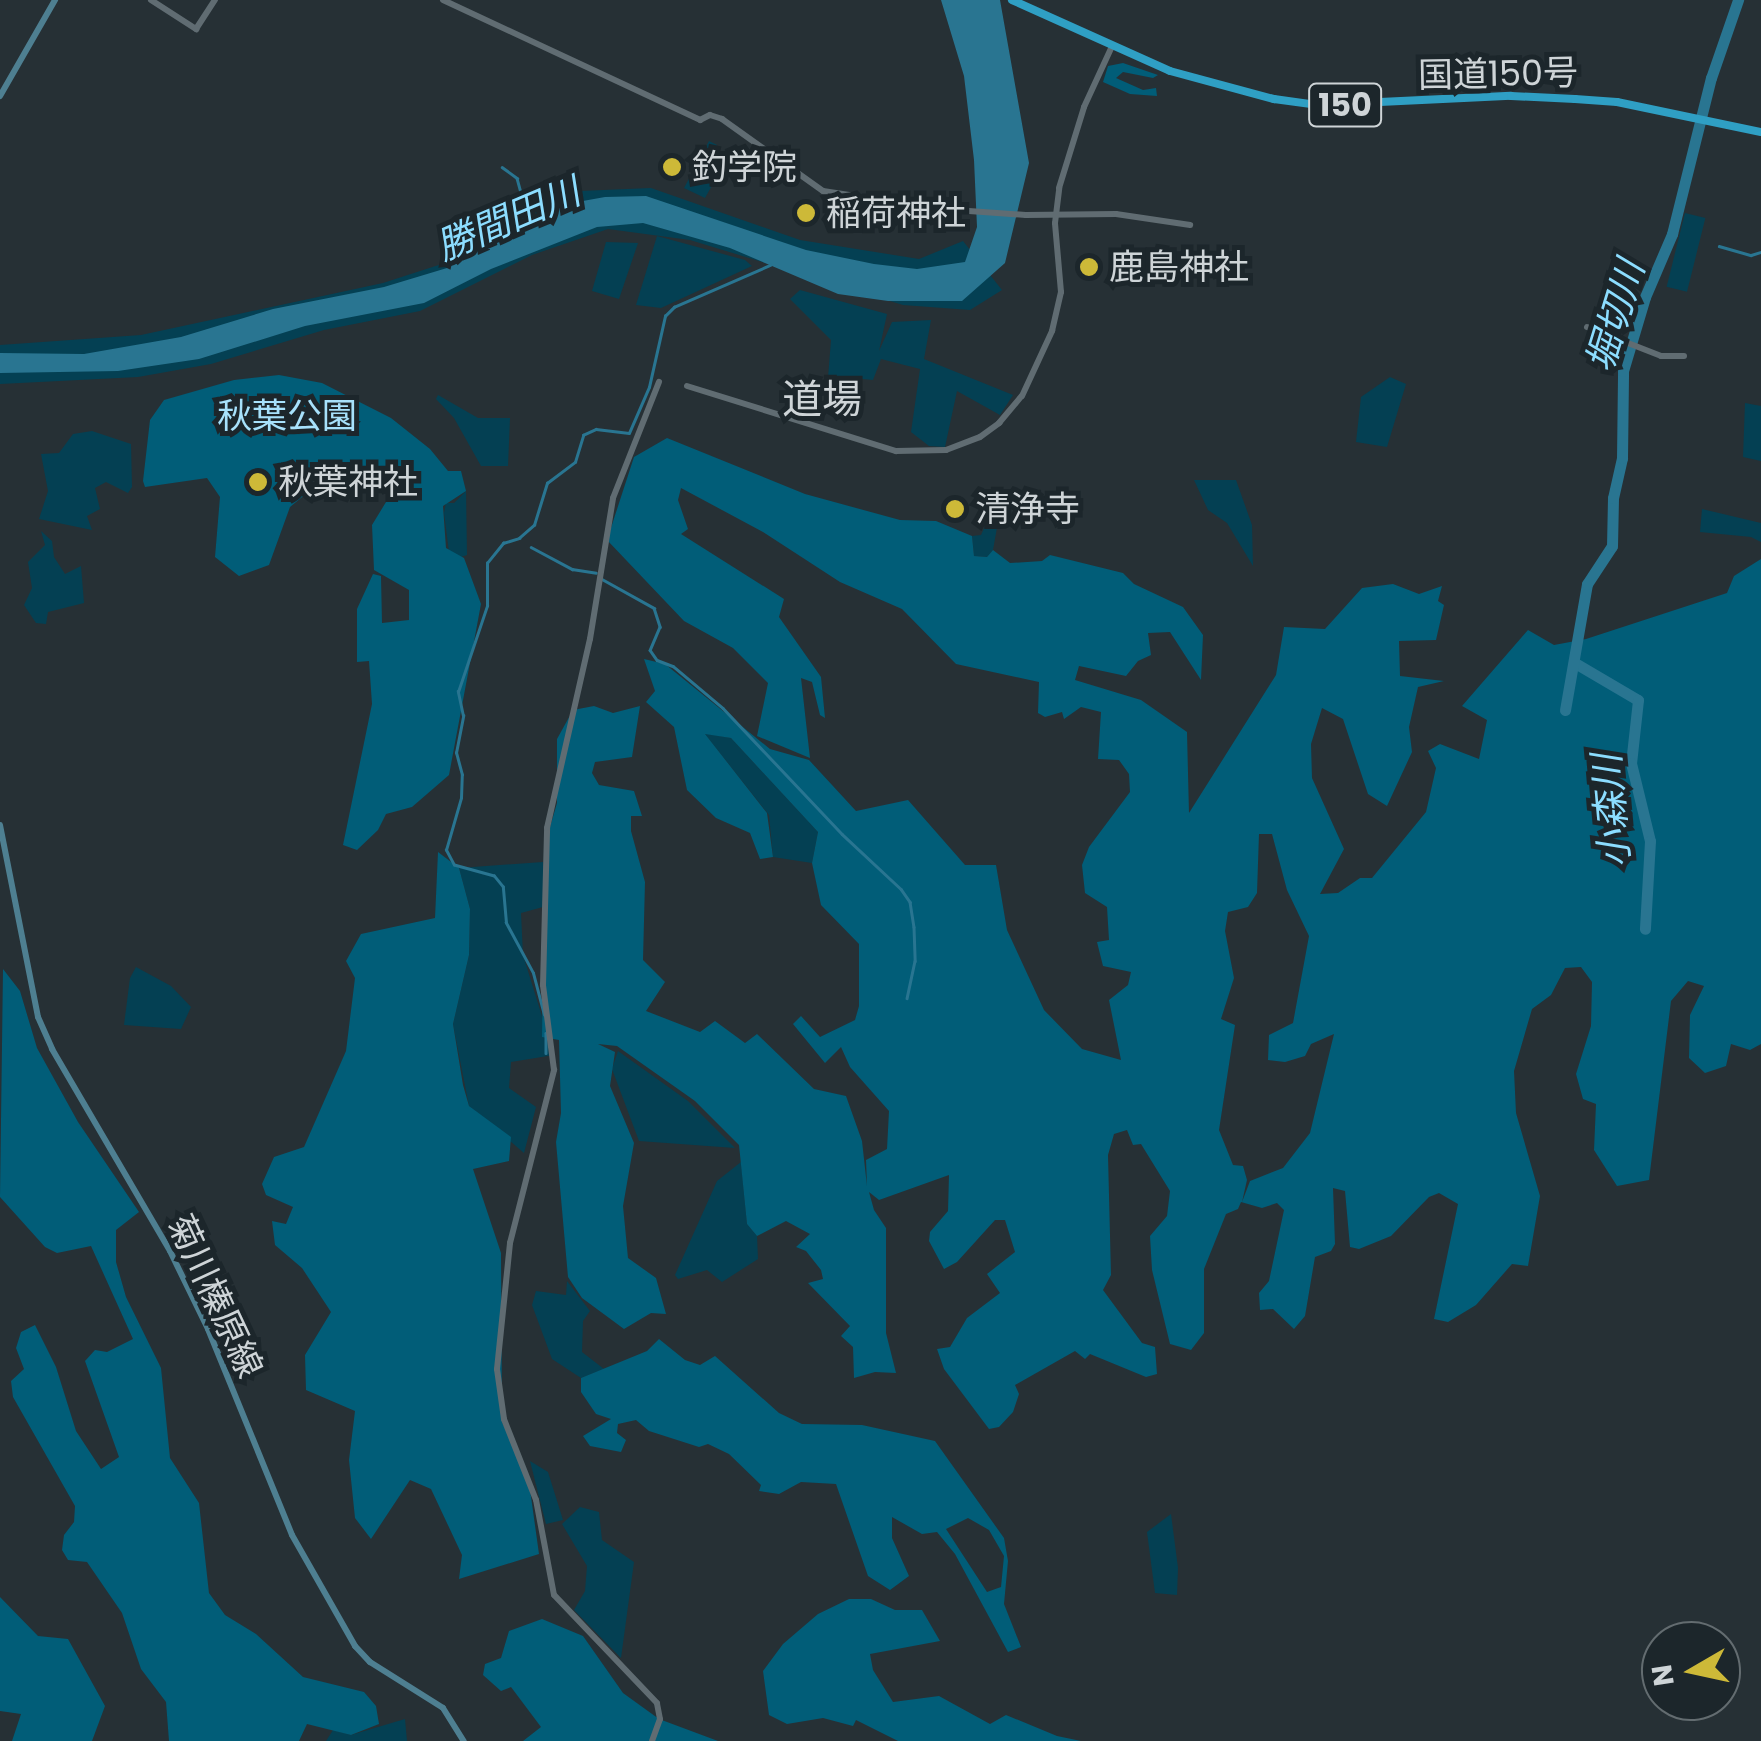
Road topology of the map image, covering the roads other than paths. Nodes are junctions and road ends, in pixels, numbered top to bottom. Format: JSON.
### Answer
{"nodes":[{"id":1,"x":55,"y":0,"type":"edge"},
{"id":2,"x":152,"y":0,"type":"edge"},
{"id":3,"x":215,"y":0,"type":"edge"},
{"id":4,"x":443,"y":0,"type":"edge"},
{"id":5,"x":1012,"y":0,"type":"edge"},
{"id":6,"x":1112,"y":46,"type":"junction"},
{"id":7,"x":0,"y":96,"type":"edge"},
{"id":8,"x":1761,"y":132,"type":"edge"},
{"id":9,"x":1056,"y":214,"type":"junction"},
{"id":10,"x":1190,"y":226,"type":"dead end"},
{"id":11,"x":1586,"y":328,"type":"dead end"},
{"id":12,"x":1684,"y":356,"type":"dead end"},
{"id":13,"x":659,"y":382,"type":"dead end"},
{"id":14,"x":687,"y":386,"type":"dead end"},
{"id":15,"x":0,"y":825,"type":"edge"},
{"id":16,"x":464,"y":1741,"type":"edge"},
{"id":17,"x":652,"y":1741,"type":"edge"}],
"edges":[{"from":1,"to":7,"type":"main road"},
{"from":2,"to":3,"type":"street"},
{"from":4,"to":9,"type":"street"},
{"from":5,"to":6,"type":"highway","name":"国道150号","number":"150"},
{"from":6,"to":8,"type":"highway","name":"国道150号","number":"150"},
{"from":6,"to":9,"type":"street"},
{"from":9,"to":10,"type":"street"},
{"from":9,"to":14,"type":"street"},
{"from":11,"to":12,"type":"street"},
{"from":13,"to":17,"type":"street"},
{"from":15,"to":16,"type":"main road","name":"菊川榛原線"}]}
